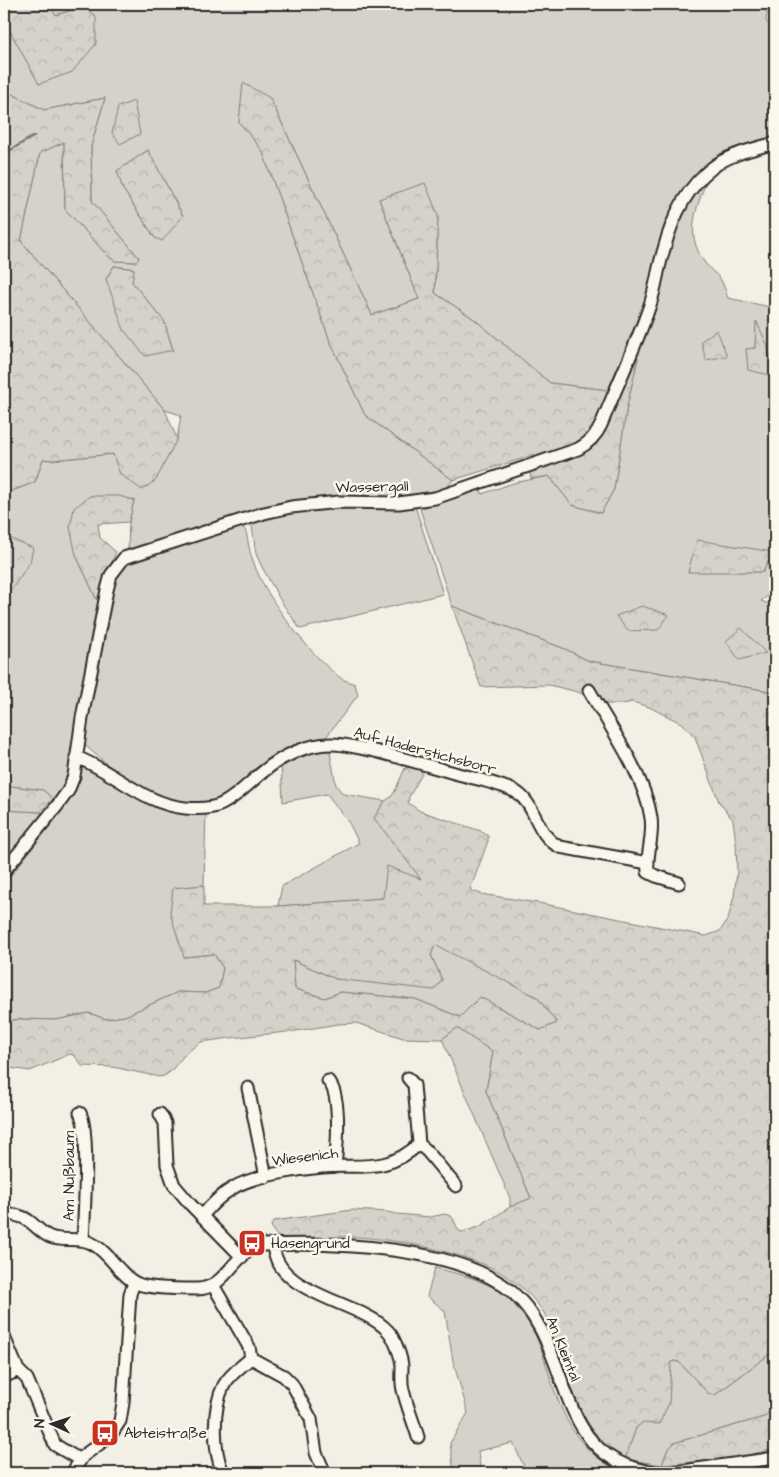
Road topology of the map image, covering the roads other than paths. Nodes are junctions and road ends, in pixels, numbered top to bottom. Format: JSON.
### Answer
{"nodes":[{"id":1,"x":775,"y":143,"type":"edge"},
{"id":2,"x":589,"y":690,"type":"dead end"},
{"id":3,"x":76,"y":757,"type":"junction"},
{"id":4,"x":648,"y":863,"type":"junction"},
{"id":5,"x":4,"y":871,"type":"edge"},
{"id":6,"x":679,"y":882,"type":"dead end"},
{"id":7,"x":408,"y":1078,"type":"dead end"},
{"id":8,"x":328,"y":1081,"type":"dead end"},
{"id":9,"x":248,"y":1088,"type":"dead end"},
{"id":10,"x":80,"y":1113,"type":"dead end"},
{"id":11,"x":160,"y":1114,"type":"dead end"},
{"id":12,"x":419,"y":1144,"type":"junction"},
{"id":13,"x":335,"y":1166,"type":"junction"},
{"id":14,"x":266,"y":1177,"type":"junction"},
{"id":15,"x":456,"y":1186,"type":"dead end"},
{"id":16,"x":4,"y":1214,"type":"edge"},
{"id":17,"x":202,"y":1216,"type":"junction"},
{"id":18,"x":83,"y":1240,"type":"junction"},
{"id":19,"x":273,"y":1245,"type":"junction"},
{"id":20,"x":242,"y":1257,"type":"junction"},
{"id":21,"x":134,"y":1283,"type":"junction"},
{"id":22,"x":213,"y":1285,"type":"junction"},
{"id":23,"x":4,"y":1337,"type":"edge"},
{"id":24,"x":252,"y":1358,"type":"junction"},
{"id":25,"x":18,"y":1370,"type":"junction"},
{"id":26,"x":4,"y":1376,"type":"edge"},
{"id":27,"x":418,"y":1437,"type":"dead end"},
{"id":28,"x":775,"y":1458,"type":"edge"},
{"id":29,"x":80,"y":1460,"type":"junction"},
{"id":30,"x":72,"y":1473,"type":"edge"},
{"id":31,"x":223,"y":1473,"type":"edge"},
{"id":32,"x":325,"y":1473,"type":"edge"}],
"edges":[{"from":1,"to":3,"type":"street","name":"Wassergall"},
{"from":2,"to":4,"type":"street"},
{"from":3,"to":4,"type":"street","name":"Auf Haderstichsborr"},
{"from":3,"to":5,"type":"street","name":"Wassergall"},
{"from":4,"to":6,"type":"street"},
{"from":7,"to":12,"type":"street"},
{"from":8,"to":13,"type":"street"},
{"from":9,"to":14,"type":"street"},
{"from":10,"to":18,"type":"street","name":"Am Nußbaum"},
{"from":11,"to":17,"type":"street"},
{"from":12,"to":13,"type":"street","name":"Wiesenich"},
{"from":12,"to":15,"type":"street"},
{"from":13,"to":14,"type":"street","name":"Wiesenich"},
{"from":14,"to":17,"type":"street","name":"Wiesenich"},
{"from":16,"to":18,"type":"street"},
{"from":17,"to":20,"type":"street"},
{"from":18,"to":21,"type":"street"},
{"from":19,"to":20,"type":"street","name":"An Kleintal"},
{"from":19,"to":27,"type":"street"},
{"from":19,"to":28,"type":"street","name":"An Kleintal"},
{"from":20,"to":22,"type":"street"},
{"from":21,"to":22,"type":"street"},
{"from":21,"to":29,"type":"street"},
{"from":22,"to":24,"type":"street"},
{"from":23,"to":25,"type":"street"},
{"from":24,"to":31,"type":"street"},
{"from":24,"to":32,"type":"street"},
{"from":25,"to":26,"type":"street"},
{"from":25,"to":29,"type":"street"},
{"from":29,"to":30,"type":"street"}]}
